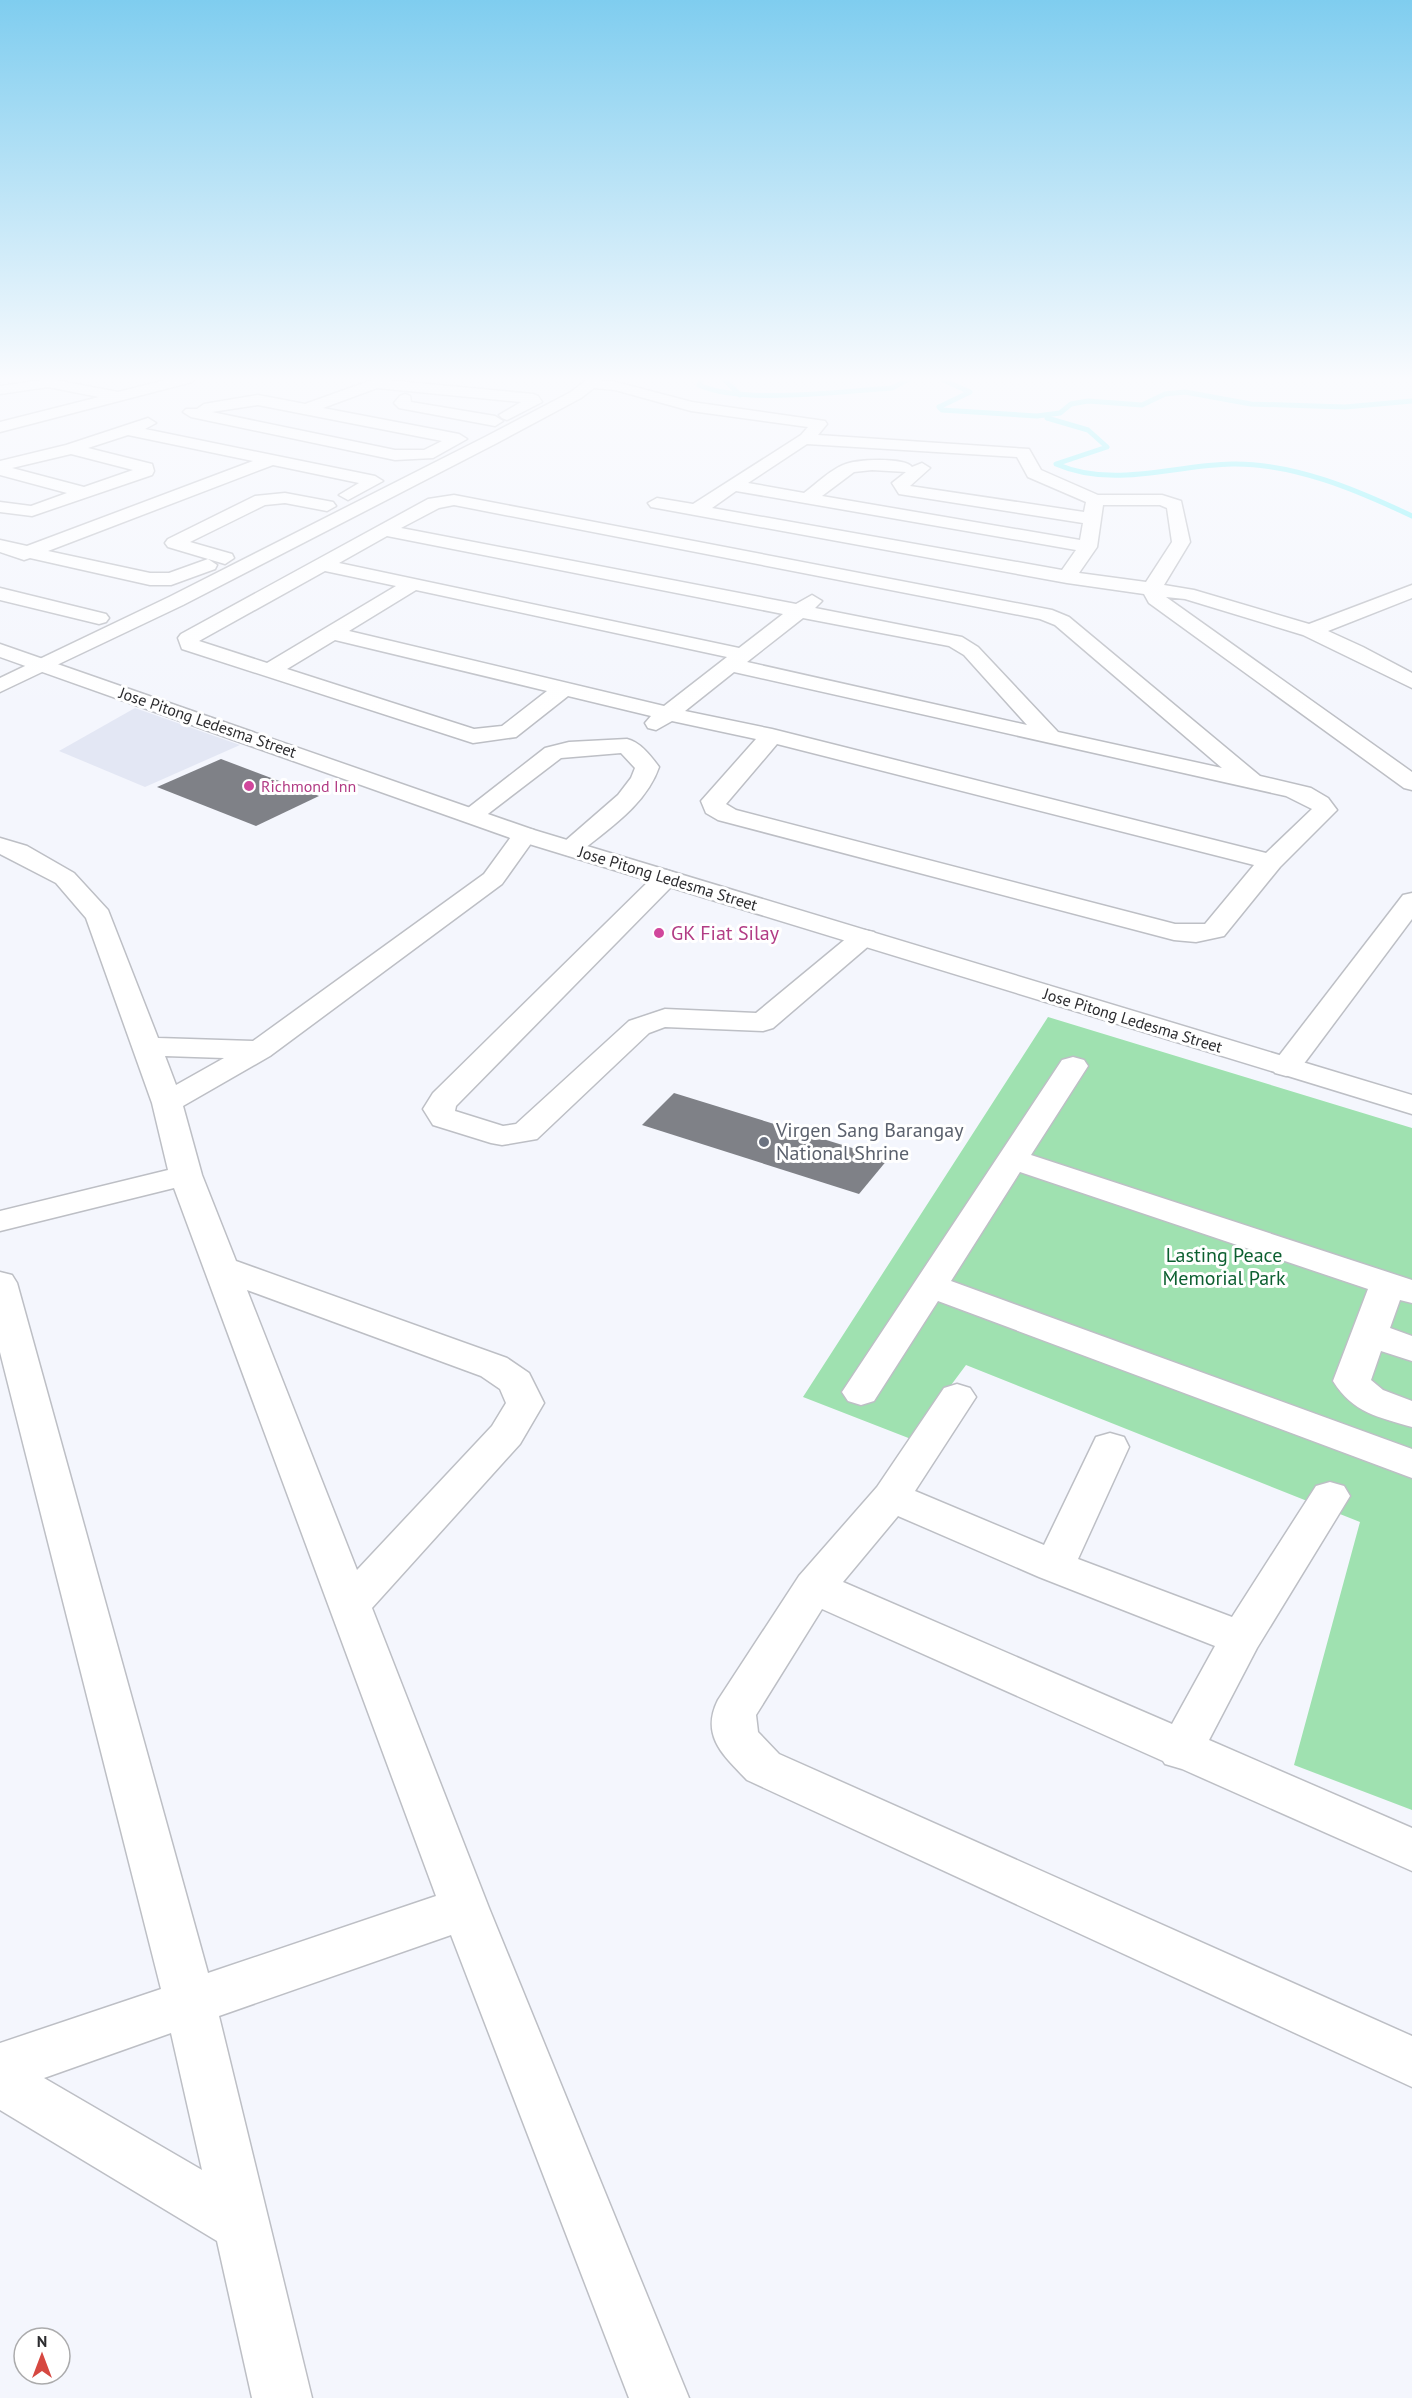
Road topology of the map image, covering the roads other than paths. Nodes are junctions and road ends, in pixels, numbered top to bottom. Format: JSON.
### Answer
{"nodes":[{"id":1,"x":80,"y":491,"type":"edge"},
{"id":2,"x":93,"y":491,"type":"edge"},
{"id":3,"x":190,"y":491,"type":"edge"},
{"id":4,"x":357,"y":491,"type":"edge"},
{"id":5,"x":389,"y":491,"type":"edge"},
{"id":6,"x":726,"y":491,"type":"edge"},
{"id":7,"x":762,"y":491,"type":"edge"},
{"id":8,"x":818,"y":491,"type":"edge"},
{"id":9,"x":914,"y":491,"type":"edge"},
{"id":10,"x":1063,"y":491,"type":"edge"},
{"id":11,"x":87,"y":493,"type":"junction"},
{"id":12,"x":807,"y":499,"type":"junction"},
{"id":13,"x":657,"y":503,"type":"dead end"},
{"id":14,"x":327,"y":506,"type":"junction"},
{"id":15,"x":0,"y":507,"type":"edge"},
{"id":16,"x":698,"y":509,"type":"junction"},
{"id":17,"x":1093,"y":509,"type":"junction"},
{"id":18,"x":382,"y":530,"type":"junction"},
{"id":19,"x":0,"y":546,"type":"edge"},
{"id":20,"x":1088,"y":548,"type":"junction"},
{"id":21,"x":27,"y":553,"type":"junction"},
{"id":22,"x":225,"y":558,"type":"junction"},
{"id":23,"x":0,"y":563,"type":"edge"},
{"id":24,"x":320,"y":564,"type":"junction"},
{"id":25,"x":845,"y":576,"type":"junction"},
{"id":26,"x":1067,"y":577,"type":"junction"},
{"id":27,"x":413,"y":584,"type":"junction"},
{"id":28,"x":1152,"y":588,"type":"junction"},
{"id":29,"x":1412,"y":591,"type":"edge"},
{"id":30,"x":0,"y":594,"type":"edge"},
{"id":31,"x":801,"y":610,"type":"junction"},
{"id":32,"x":99,"y":618,"type":"dead end"},
{"id":33,"x":1310,"y":631,"type":"junction"},
{"id":34,"x":332,"y":633,"type":"junction"},
{"id":35,"x":0,"y":650,"type":"edge"},
{"id":36,"x":737,"y":660,"type":"junction"},
{"id":37,"x":44,"y":664,"type":"junction"},
{"id":38,"x":272,"y":670,"type":"junction"},
{"id":39,"x":1408,"y":677,"type":"edge"},
{"id":40,"x":0,"y":686,"type":"edge"},
{"id":41,"x":564,"y":689,"type":"junction"},
{"id":42,"x":668,"y":714,"type":"junction"},
{"id":43,"x":772,"y":736,"type":"junction"},
{"id":44,"x":1050,"y":736,"type":"junction"},
{"id":45,"x":627,"y":746,"type":"junction"},
{"id":46,"x":1252,"y":782,"type":"junction"},
{"id":47,"x":1412,"y":783,"type":"edge"},
{"id":48,"x":471,"y":815,"type":"junction"},
{"id":49,"x":525,"y":835,"type":"junction"},
{"id":50,"x":0,"y":846,"type":"edge"},
{"id":51,"x":570,"y":848,"type":"junction"},
{"id":52,"x":1271,"y":862,"type":"junction"},
{"id":53,"x":666,"y":879,"type":"junction"},
{"id":54,"x":1412,"y":902,"type":"edge"},
{"id":55,"x":1401,"y":937,"type":"edge"},
{"id":56,"x":864,"y":938,"type":"junction"},
{"id":57,"x":147,"y":1047,"type":"junction"},
{"id":58,"x":260,"y":1050,"type":"junction"},
{"id":59,"x":1073,"y":1066,"type":"dead end"},
{"id":60,"x":1286,"y":1067,"type":"junction"},
{"id":61,"x":168,"y":1103,"type":"junction"},
{"id":62,"x":1412,"y":1105,"type":"edge"},
{"id":63,"x":1013,"y":1159,"type":"junction"},
{"id":64,"x":186,"y":1175,"type":"junction"},
{"id":65,"x":0,"y":1221,"type":"edge"},
{"id":66,"x":221,"y":1268,"type":"junction"},
{"id":67,"x":0,"y":1283,"type":"edge"},
{"id":68,"x":930,"y":1286,"type":"junction"},
{"id":69,"x":1400,"y":1288,"type":"edge"},
{"id":70,"x":1369,"y":1334,"type":"junction"},
{"id":71,"x":1412,"y":1349,"type":"edge"},
{"id":72,"x":861,"y":1392,"type":"dead end"},
{"id":73,"x":957,"y":1397,"type":"dead end"},
{"id":74,"x":1412,"y":1414,"type":"edge"},
{"id":75,"x":1110,"y":1447,"type":"dead end"},
{"id":76,"x":1412,"y":1464,"type":"edge"},
{"id":77,"x":1330,"y":1496,"type":"dead end"},
{"id":78,"x":891,"y":1497,"type":"junction"},
{"id":79,"x":1054,"y":1566,"type":"junction"},
{"id":80,"x":814,"y":1587,"type":"junction"},
{"id":81,"x":350,"y":1605,"type":"junction"},
{"id":82,"x":1241,"y":1638,"type":"junction"},
{"id":83,"x":1181,"y":1750,"type":"junction"},
{"id":84,"x":1412,"y":1850,"type":"edge"},
{"id":85,"x":465,"y":1908,"type":"junction"},
{"id":86,"x":190,"y":2002,"type":"junction"},
{"id":87,"x":1412,"y":2062,"type":"edge"},
{"id":88,"x":0,"y":2068,"type":"edge"},
{"id":89,"x":0,"y":2081,"type":"edge"},
{"id":90,"x":243,"y":2225,"type":"junction"},
{"id":91,"x":282,"y":2398,"type":"edge"},
{"id":92,"x":659,"y":2398,"type":"edge"}],
"edges":[{"from":1,"to":11,"type":"street"},
{"from":2,"to":11,"type":"street"},
{"from":3,"to":21,"type":"street"},
{"from":4,"to":14,"type":"street"},
{"from":5,"to":37,"type":"street"},
{"from":6,"to":16,"type":"street"},
{"from":7,"to":12,"type":"street"},
{"from":8,"to":12,"type":"street"},
{"from":9,"to":17,"type":"street"},
{"from":10,"to":17,"type":"street"},
{"from":11,"to":15,"type":"street"},
{"from":12,"to":20,"type":"street"},
{"from":13,"to":16,"type":"street"},
{"from":14,"to":22,"type":"street"},
{"from":14,"to":22,"type":"street"},
{"from":16,"to":26,"type":"street"},
{"from":17,"to":20,"type":"street"},
{"from":17,"to":28,"type":"street"},
{"from":18,"to":24,"type":"street"},
{"from":18,"to":25,"type":"street"},
{"from":18,"to":31,"type":"street"},
{"from":19,"to":21,"type":"street"},
{"from":20,"to":26,"type":"street"},
{"from":21,"to":22,"type":"street"},
{"from":21,"to":23,"type":"street"},
{"from":24,"to":27,"type":"street"},
{"from":24,"to":38,"type":"street"},
{"from":25,"to":31,"type":"street"},
{"from":25,"to":46,"type":"street"},
{"from":26,"to":28,"type":"street"},
{"from":27,"to":34,"type":"street"},
{"from":27,"to":36,"type":"street"},
{"from":28,"to":33,"type":"street"},
{"from":28,"to":47,"type":"street"},
{"from":29,"to":33,"type":"street"},
{"from":30,"to":32,"type":"street"},
{"from":31,"to":36,"type":"street"},
{"from":31,"to":44,"type":"street"},
{"from":33,"to":39,"type":"street"},
{"from":34,"to":38,"type":"street"},
{"from":34,"to":41,"type":"street"},
{"from":35,"to":37,"type":"street","name":"Jose Pitong Ledesma Street"},
{"from":36,"to":42,"type":"street"},
{"from":36,"to":44,"type":"street"},
{"from":37,"to":40,"type":"street"},
{"from":37,"to":48,"type":"street","name":"Jose Pitong Ledesma Street"},
{"from":38,"to":41,"type":"street"},
{"from":41,"to":42,"type":"street"},
{"from":42,"to":43,"type":"street"},
{"from":42,"to":45,"type":"street"},
{"from":43,"to":52,"type":"street"},
{"from":43,"to":52,"type":"street"},
{"from":44,"to":46,"type":"street"},
{"from":45,"to":48,"type":"street"},
{"from":45,"to":51,"type":"street"},
{"from":46,"to":52,"type":"street"},
{"from":48,"to":49,"type":"street","name":"Jose Pitong Ledesma Street"},
{"from":49,"to":51,"type":"street","name":"Jose Pitong Ledesma Street"},
{"from":49,"to":58,"type":"street"},
{"from":50,"to":57,"type":"street"},
{"from":51,"to":53,"type":"street","name":"Jose Pitong Ledesma Street"},
{"from":53,"to":56,"type":"street","name":"Jose Pitong Ledesma Street"},
{"from":53,"to":56,"type":"street"},
{"from":54,"to":55,"type":"street"},
{"from":55,"to":60,"type":"street"},
{"from":56,"to":60,"type":"street","name":"Jose Pitong Ledesma Street"},
{"from":57,"to":58,"type":"street"},
{"from":57,"to":61,"type":"street"},
{"from":58,"to":61,"type":"street"},
{"from":59,"to":63,"type":"street"},
{"from":60,"to":62,"type":"street","name":"Jose Pitong Ledesma Street"},
{"from":61,"to":64,"type":"street"},
{"from":63,"to":68,"type":"street"},
{"from":63,"to":69,"type":"street"},
{"from":64,"to":65,"type":"street"},
{"from":64,"to":66,"type":"street"},
{"from":66,"to":81,"type":"street"},
{"from":66,"to":81,"type":"street"},
{"from":67,"to":86,"type":"street"},
{"from":68,"to":72,"type":"street"},
{"from":68,"to":76,"type":"street"},
{"from":69,"to":70,"type":"street"},
{"from":70,"to":71,"type":"street"},
{"from":70,"to":74,"type":"street"},
{"from":73,"to":78,"type":"street"},
{"from":75,"to":79,"type":"street"},
{"from":77,"to":82,"type":"street"},
{"from":78,"to":79,"type":"street"},
{"from":78,"to":80,"type":"street"},
{"from":79,"to":82,"type":"street"},
{"from":80,"to":83,"type":"street"},
{"from":80,"to":87,"type":"street"},
{"from":81,"to":85,"type":"street"},
{"from":82,"to":83,"type":"street"},
{"from":83,"to":84,"type":"street"},
{"from":85,"to":86,"type":"street"},
{"from":85,"to":92,"type":"street"},
{"from":86,"to":88,"type":"street"},
{"from":86,"to":90,"type":"street"},
{"from":89,"to":90,"type":"street"},
{"from":90,"to":91,"type":"street"}]}
